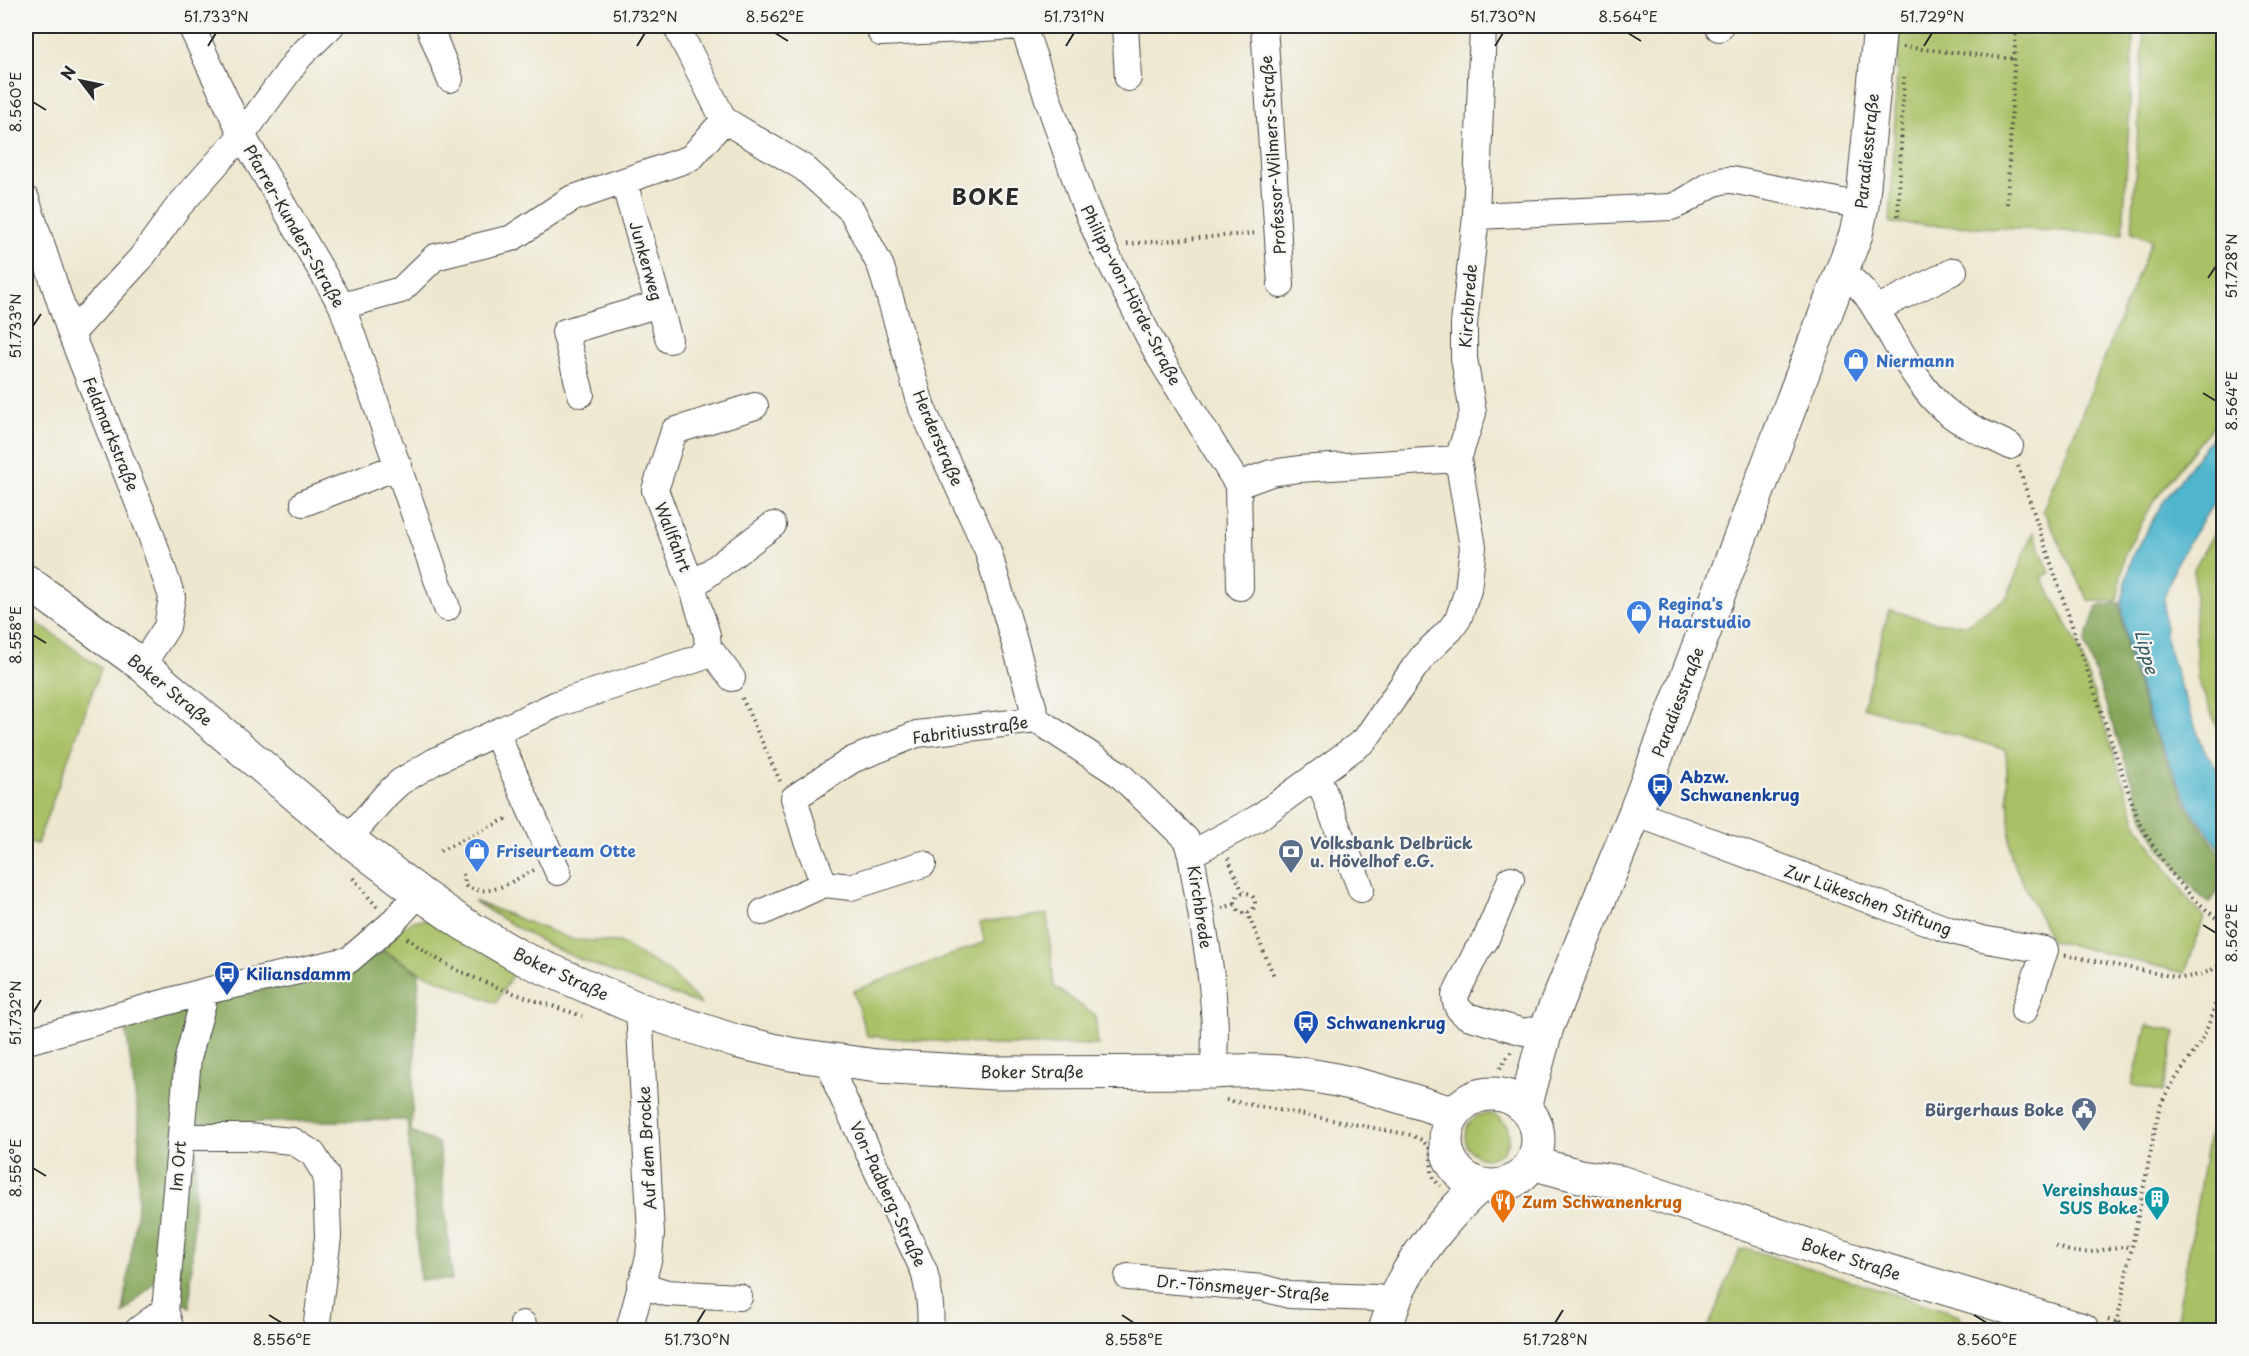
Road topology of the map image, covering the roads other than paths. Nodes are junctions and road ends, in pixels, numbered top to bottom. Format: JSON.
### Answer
{"nodes":[{"id":1,"x":191,"y":26,"type":"edge"},
{"id":2,"x":331,"y":26,"type":"edge"},
{"id":3,"x":429,"y":26,"type":"edge"},
{"id":4,"x":676,"y":26,"type":"edge"},
{"id":5,"x":1023,"y":26,"type":"edge"},
{"id":6,"x":1125,"y":26,"type":"edge"},
{"id":7,"x":1264,"y":26,"type":"edge"},
{"id":8,"x":1483,"y":26,"type":"edge"},
{"id":9,"x":881,"y":33,"type":"dead end"},
{"id":10,"x":1895,"y":43,"type":"edge"},
{"id":11,"x":1128,"y":78,"type":"dead end"},
{"id":12,"x":450,"y":79,"type":"dead end"},
{"id":13,"x":724,"y":120,"type":"junction"},
{"id":14,"x":242,"y":135,"type":"junction"},
{"id":15,"x":624,"y":182,"type":"junction"},
{"id":16,"x":26,"y":199,"type":"edge"},
{"id":17,"x":1862,"y":206,"type":"junction"},
{"id":18,"x":1476,"y":216,"type":"junction"},
{"id":19,"x":1954,"y":271,"type":"dead end"},
{"id":20,"x":1842,"y":274,"type":"junction"},
{"id":21,"x":1281,"y":285,"type":"dead end"},
{"id":22,"x":658,"y":303,"type":"junction"},
{"id":23,"x":342,"y":306,"type":"junction"},
{"id":24,"x":1876,"y":309,"type":"junction"},
{"id":25,"x":71,"y":334,"type":"junction"},
{"id":26,"x":669,"y":340,"type":"dead end"},
{"id":27,"x":581,"y":394,"type":"dead end"},
{"id":28,"x":755,"y":406,"type":"dead end"},
{"id":29,"x":2010,"y":446,"type":"road end"},
{"id":30,"x":1458,"y":459,"type":"junction"},
{"id":31,"x":399,"y":466,"type":"junction"},
{"id":32,"x":1238,"y":485,"type":"junction"},
{"id":33,"x":304,"y":503,"type":"dead end"},
{"id":34,"x":773,"y":525,"type":"dead end"},
{"id":35,"x":26,"y":581,"type":"edge"},
{"id":36,"x":692,"y":586,"type":"junction"},
{"id":37,"x":1240,"y":587,"type":"dead end"},
{"id":38,"x":447,"y":608,"type":"dead end"},
{"id":39,"x":708,"y":647,"type":"junction"},
{"id":40,"x":142,"y":665,"type":"junction"},
{"id":41,"x":732,"y":678,"type":"road end"},
{"id":42,"x":1037,"y":720,"type":"junction"},
{"id":43,"x":496,"y":733,"type":"junction"},
{"id":44,"x":1317,"y":777,"type":"junction"},
{"id":45,"x":1635,"y":813,"type":"junction"},
{"id":46,"x":348,"y":839,"type":"junction"},
{"id":47,"x":1191,"y":854,"type":"junction"},
{"id":48,"x":923,"y":864,"type":"dead end"},
{"id":49,"x":556,"y":867,"type":"road end"},
{"id":50,"x":1511,"y":879,"type":"dead end"},
{"id":51,"x":825,"y":884,"type":"junction"},
{"id":52,"x":1361,"y":889,"type":"dead end"},
{"id":53,"x":419,"y":893,"type":"junction"},
{"id":54,"x":763,"y":912,"type":"dead end"},
{"id":55,"x":206,"y":991,"type":"junction"},
{"id":56,"x":639,"y":1009,"type":"junction"},
{"id":57,"x":2024,"y":1011,"type":"dead end"},
{"id":58,"x":1547,"y":1026,"type":"junction"},
{"id":59,"x":26,"y":1040,"type":"edge"},
{"id":60,"x":833,"y":1061,"type":"junction"},
{"id":61,"x":1219,"y":1086,"type":"junction"},
{"id":62,"x":1511,"y":1101,"type":"junction"},
{"id":63,"x":1450,"y":1124,"type":"junction"},
{"id":64,"x":181,"y":1137,"type":"junction"},
{"id":65,"x":1535,"y":1151,"type":"junction"},
{"id":66,"x":1460,"y":1181,"type":"junction"},
{"id":67,"x":1128,"y":1277,"type":"dead end"},
{"id":68,"x":640,"y":1285,"type":"junction"},
{"id":69,"x":739,"y":1297,"type":"dead end"},
{"id":70,"x":1389,"y":1317,"type":"edge"},
{"id":71,"x":168,"y":1320,"type":"edge"},
{"id":72,"x":138,"y":1330,"type":"edge"},
{"id":73,"x":316,"y":1330,"type":"edge"},
{"id":74,"x":629,"y":1330,"type":"edge"},
{"id":75,"x":930,"y":1330,"type":"edge"},
{"id":76,"x":2084,"y":1330,"type":"edge"}],
"edges":[{"from":1,"to":14,"type":"street","name":"Pfarrer-Kunders-Straße"},
{"from":2,"to":14,"type":"street"},
{"from":3,"to":12,"type":"street"},
{"from":4,"to":13,"type":"street"},
{"from":5,"to":9,"type":"street","name":"Philipp-von-Hörde-Straße"},
{"from":5,"to":32,"type":"street","name":"Philipp-von-Hörde-Straße"},
{"from":6,"to":11,"type":"street"},
{"from":7,"to":21,"type":"street","name":"Professor-Wilmers-Straße"},
{"from":8,"to":18,"type":"street","name":"Kirchbrede"},
{"from":10,"to":17,"type":"main road","name":"Paradiesstraße"},
{"from":13,"to":15,"type":"street"},
{"from":13,"to":42,"type":"street","name":"Herderstraße"},
{"from":14,"to":23,"type":"street","name":"Pfarrer-Kunders-Straße"},
{"from":14,"to":25,"type":"street"},
{"from":15,"to":22,"type":"street","name":"Junkerweg"},
{"from":15,"to":23,"type":"street"},
{"from":16,"to":25,"type":"street","name":"Feldmarkstraße"},
{"from":17,"to":18,"type":"street"},
{"from":17,"to":20,"type":"main road","name":"Paradiesstraße"},
{"from":18,"to":30,"type":"street","name":"Kirchbrede"},
{"from":19,"to":24,"type":"street"},
{"from":20,"to":24,"type":"street"},
{"from":20,"to":45,"type":"main road","name":"Paradiesstraße"},
{"from":22,"to":26,"type":"street","name":"Junkerweg"},
{"from":22,"to":27,"type":"street"},
{"from":23,"to":31,"type":"street","name":"Pfarrer-Kunders-Straße"},
{"from":24,"to":29,"type":"street"},
{"from":25,"to":40,"type":"street","name":"Feldmarkstraße"},
{"from":28,"to":36,"type":"street","name":"Wallfahrt"},
{"from":30,"to":32,"type":"street"},
{"from":30,"to":44,"type":"street","name":"Kirchbrede"},
{"from":31,"to":33,"type":"street"},
{"from":31,"to":38,"type":"street","name":"Pfarrer-Kunders-Straße"},
{"from":32,"to":37,"type":"street"},
{"from":34,"to":36,"type":"street","name":"Wallfahrt"},
{"from":35,"to":40,"type":"main road","name":"Boker Straße"},
{"from":36,"to":39,"type":"street","name":"Wallfahrt"},
{"from":39,"to":41,"type":"street","name":"Wallfahrt"},
{"from":39,"to":43,"type":"street"},
{"from":40,"to":46,"type":"main road","name":"Boker Straße"},
{"from":42,"to":47,"type":"street"},
{"from":42,"to":51,"type":"street","name":"Fabritiusstraße"},
{"from":43,"to":46,"type":"street"},
{"from":43,"to":49,"type":"street"},
{"from":44,"to":47,"type":"street","name":"Kirchbrede"},
{"from":44,"to":52,"type":"street"},
{"from":45,"to":57,"type":"street","name":"Zur Lükeschen Stiftung"},
{"from":45,"to":58,"type":"main road","name":"Paradiesstraße"},
{"from":46,"to":53,"type":"main road","name":"Boker Straße"},
{"from":47,"to":61,"type":"street","name":"Kirchbrede"},
{"from":48,"to":51,"type":"street"},
{"from":50,"to":58,"type":"street"},
{"from":51,"to":54,"type":"street"},
{"from":53,"to":55,"type":"street"},
{"from":53,"to":56,"type":"main road","name":"Boker Straße"},
{"from":55,"to":59,"type":"street"},
{"from":55,"to":64,"type":"street","name":"Im Ort"},
{"from":56,"to":60,"type":"main road","name":"Boker Straße"},
{"from":56,"to":68,"type":"street","name":"Auf dem Brocke"},
{"from":58,"to":62,"type":"main road","name":"Paradiesstraße"},
{"from":60,"to":61,"type":"main road","name":"Boker Straße"},
{"from":60,"to":75,"type":"street","name":"Von-Padberg-Straße"},
{"from":61,"to":63,"type":"main road","name":"Boker Straße"},
{"from":62,"to":63,"type":"main road"},
{"from":62,"to":65,"type":"main road"},
{"from":63,"to":66,"type":"main road"},
{"from":64,"to":71,"type":"street","name":"Im Ort"},
{"from":64,"to":73,"type":"street"},
{"from":65,"to":66,"type":"main road"},
{"from":65,"to":76,"type":"main road","name":"Boker Straße"},
{"from":66,"to":70,"type":"main road"},
{"from":67,"to":70,"type":"street","name":"Dr.-Tönsmeyer-Straße"},
{"from":68,"to":69,"type":"street"},
{"from":68,"to":74,"type":"street","name":"Auf dem Brocke"},
{"from":71,"to":72,"type":"street","name":"Im Ort"}]}
